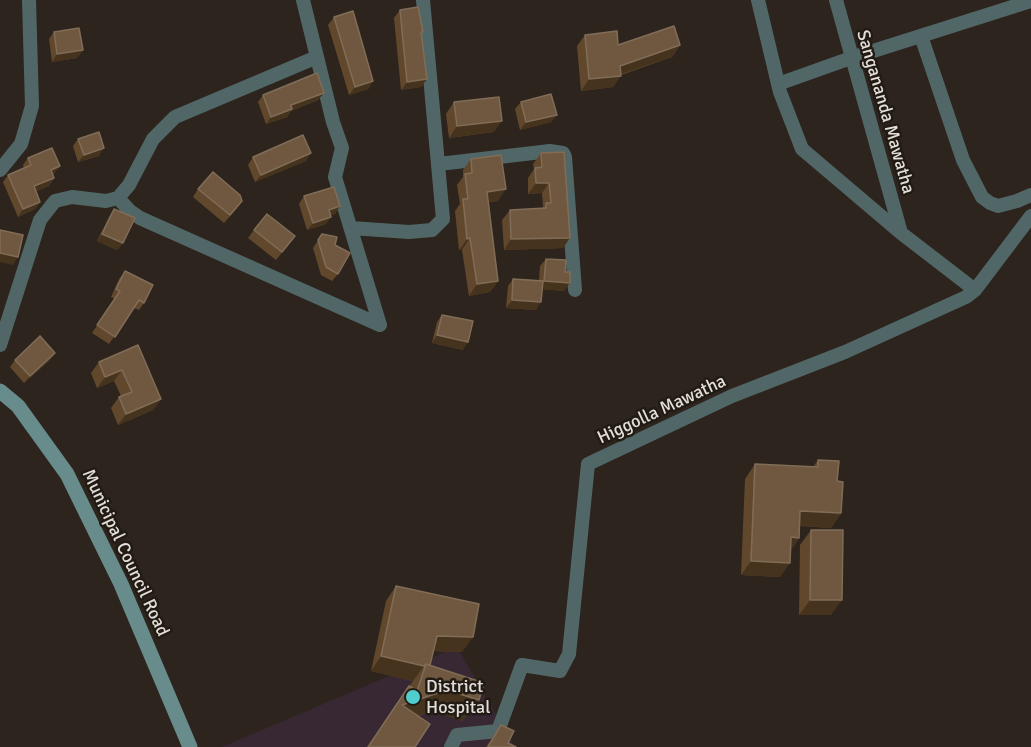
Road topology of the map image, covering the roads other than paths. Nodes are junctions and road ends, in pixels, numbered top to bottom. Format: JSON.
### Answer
{"nodes":[{"id":1,"x":29,"y":0,"type":"edge"},
{"id":2,"x":303,"y":0,"type":"edge"},
{"id":3,"x":423,"y":0,"type":"edge"},
{"id":4,"x":758,"y":0,"type":"edge"},
{"id":5,"x":836,"y":0,"type":"edge"},
{"id":6,"x":1031,"y":1,"type":"edge"},
{"id":7,"x":921,"y":36,"type":"junction"},
{"id":8,"x":317,"y":57,"type":"junction"},
{"id":9,"x":851,"y":58,"type":"junction"},
{"id":10,"x":778,"y":84,"type":"junction"},
{"id":11,"x":439,"y":164,"type":"junction"},
{"id":12,"x":0,"y":170,"type":"edge"},
{"id":13,"x":1031,"y":195,"type":"edge"},
{"id":14,"x":118,"y":198,"type":"junction"},
{"id":15,"x":1031,"y":216,"type":"edge"},
{"id":16,"x":351,"y":228,"type":"junction"},
{"id":17,"x":901,"y":233,"type":"junction"},
{"id":18,"x":575,"y":290,"type":"dead end"},
{"id":19,"x":975,"y":290,"type":"junction"},
{"id":20,"x":0,"y":345,"type":"edge"},
{"id":21,"x":0,"y":391,"type":"edge"},
{"id":22,"x":190,"y":747,"type":"edge"},
{"id":23,"x":451,"y":747,"type":"edge"}],
"edges":[{"from":1,"to":12,"type":"street"},
{"from":2,"to":8,"type":"street"},
{"from":3,"to":11,"type":"street"},
{"from":4,"to":10,"type":"street"},
{"from":5,"to":9,"type":"street","name":"Sangananda Mawatha"},
{"from":6,"to":7,"type":"street"},
{"from":7,"to":9,"type":"street"},
{"from":7,"to":13,"type":"street"},
{"from":8,"to":14,"type":"street"},
{"from":8,"to":16,"type":"street"},
{"from":9,"to":10,"type":"street"},
{"from":9,"to":17,"type":"street","name":"Sangananda Mawatha"},
{"from":10,"to":17,"type":"street"},
{"from":11,"to":16,"type":"street"},
{"from":11,"to":18,"type":"street"},
{"from":14,"to":16,"type":"street"},
{"from":14,"to":20,"type":"street"},
{"from":15,"to":19,"type":"street","name":"Higgolla Mawatha"},
{"from":17,"to":19,"type":"street"},
{"from":19,"to":23,"type":"street","name":"Higgolla Mawatha"},
{"from":21,"to":22,"type":"street","name":"Municipal Council Road"}]}
